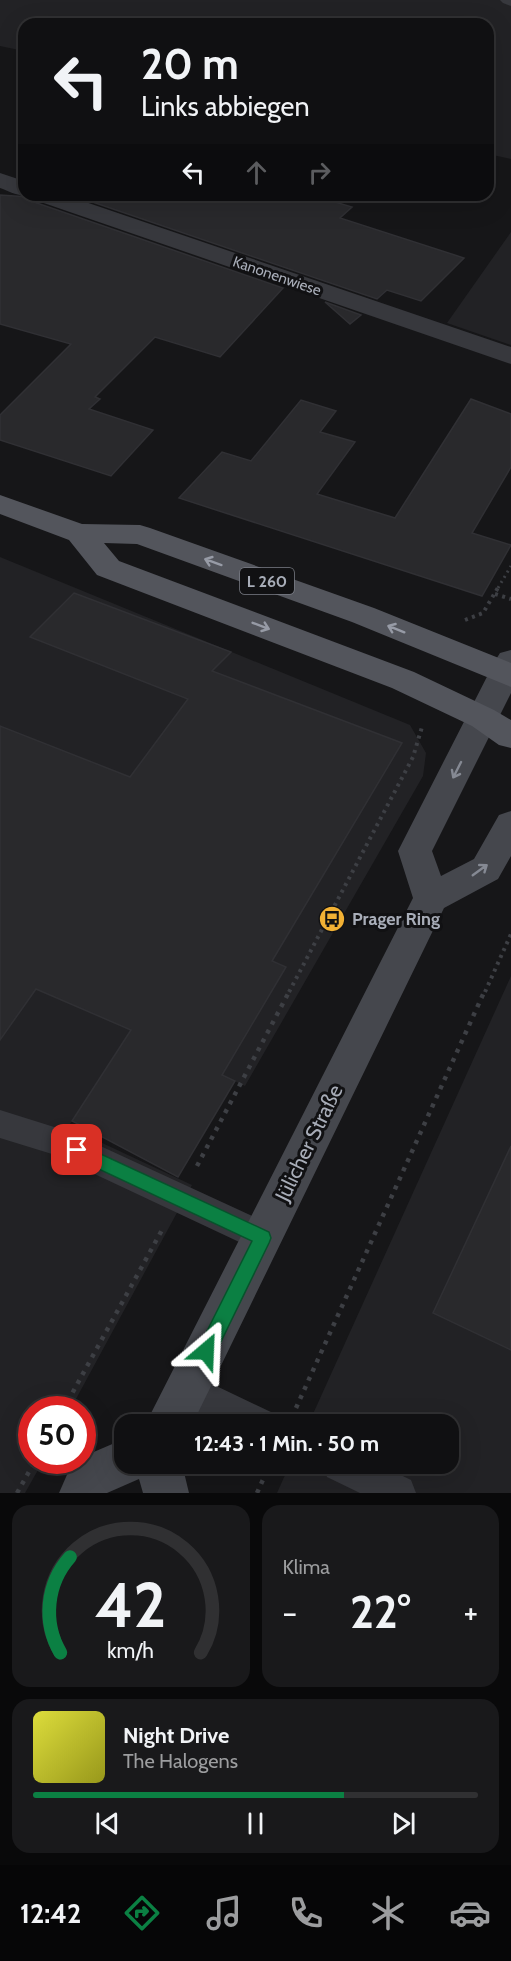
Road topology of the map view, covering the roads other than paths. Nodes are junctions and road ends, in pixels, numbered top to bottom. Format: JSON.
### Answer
{"nodes":[{"id":1,"x":0,"y":180,"type":"edge"},
{"id":2,"x":18,"y":187,"type":"edge"},
{"id":3,"x":60,"y":201,"type":"edge"},
{"id":4,"x":511,"y":356,"type":"edge"},
{"id":5,"x":0,"y":504,"type":"edge"},
{"id":6,"x":79,"y":533,"type":"junction"},
{"id":7,"x":509,"y":670,"type":"edge"},
{"id":8,"x":497,"y":727,"type":"edge"},
{"id":9,"x":511,"y":824,"type":"edge"},
{"id":10,"x":431,"y":898,"type":"junction"},
{"id":11,"x":0,"y":1124,"type":"edge"},
{"id":12,"x":263,"y":1238,"type":"junction"},
{"id":13,"x":178,"y":1407,"type":"edge"},
{"id":14,"x":210,"y":1414,"type":"edge"},
{"id":15,"x":114,"y":1466,"type":"edge"},
{"id":16,"x":161,"y":1474,"type":"edge"},
{"id":17,"x":360,"y":1474,"type":"edge"},
{"id":18,"x":82,"y":1493,"type":"edge"},
{"id":19,"x":166,"y":1493,"type":"edge"},
{"id":20,"x":398,"y":1493,"type":"edge"}],
"edges":[{"from":1,"to":2,"type":"street"},
{"from":3,"to":4,"type":"street","name":"Kanonenwiese"},
{"from":5,"to":6,"type":"main road","number":"L 260"},
{"from":7,"to":6,"type":"main road","number":"L 260","one_way":true},
{"from":6,"to":8,"type":"main road","number":"L 260","one_way":true},
{"from":7,"to":8,"type":"main road"},
{"from":8,"to":10,"type":"main road","one_way":true},
{"from":10,"to":9,"type":"main road","one_way":true},
{"from":10,"to":12,"type":"main road","name":"Jülicher Straße"},
{"from":11,"to":12,"type":"lane"},
{"from":12,"to":13,"type":"main road","name":"Jülicher Straße"},
{"from":13,"to":14,"type":"lane","name":"Jülicher Straße"},
{"from":15,"to":18,"type":"main road"},
{"from":16,"to":19,"type":"main road"},
{"from":17,"to":20,"type":"lane"}]}
